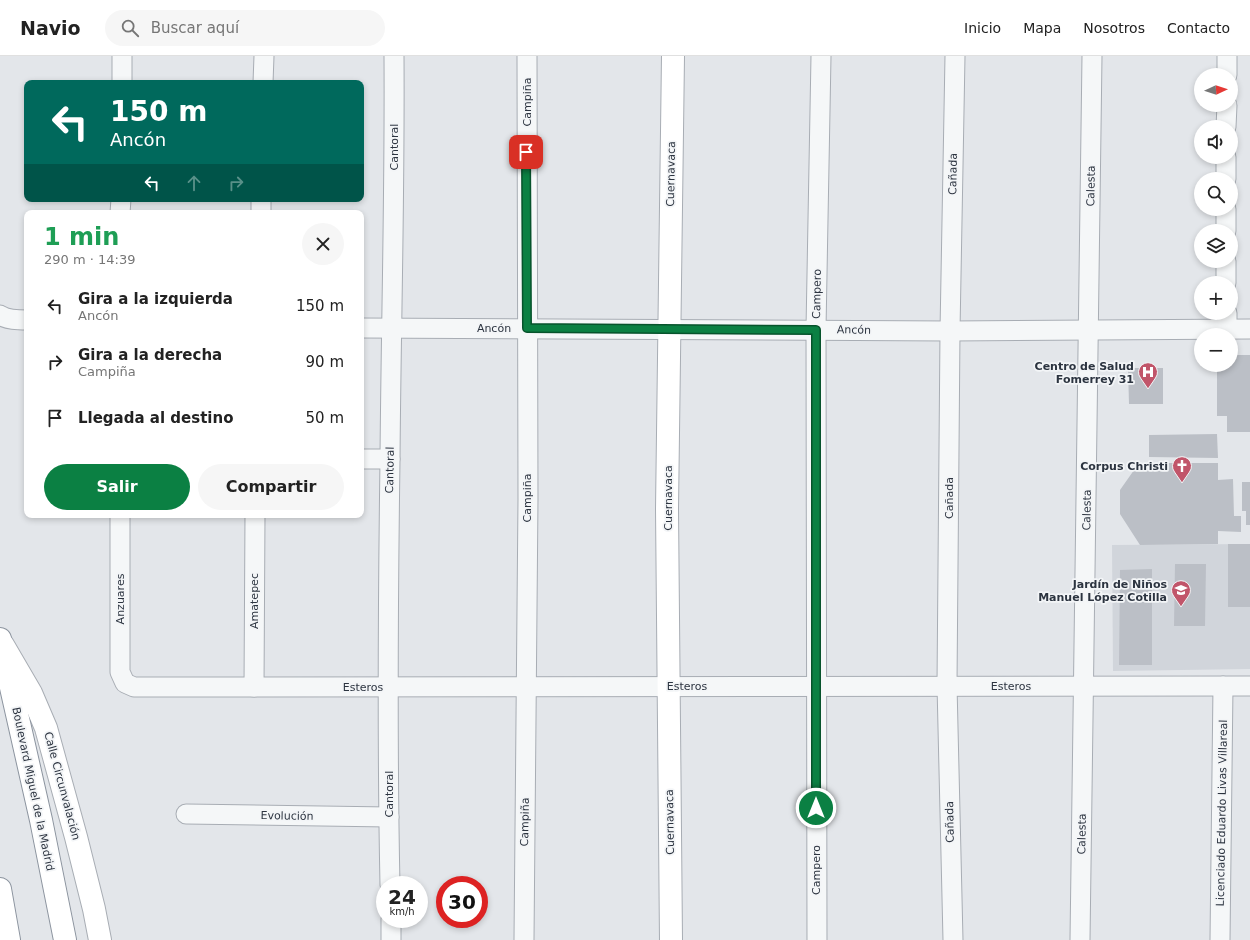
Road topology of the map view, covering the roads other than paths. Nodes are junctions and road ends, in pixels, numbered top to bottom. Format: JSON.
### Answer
{"nodes":[{"id":1,"x":122,"y":56,"type":"edge"},
{"id":2,"x":264,"y":56,"type":"edge"},
{"id":3,"x":394,"y":56,"type":"edge"},
{"id":4,"x":527,"y":56,"type":"edge"},
{"id":5,"x":673,"y":56,"type":"edge"},
{"id":6,"x":821,"y":56,"type":"edge"},
{"id":7,"x":955,"y":56,"type":"edge"},
{"id":8,"x":1092,"y":56,"type":"edge"},
{"id":9,"x":1227,"y":56,"type":"edge"},
{"id":10,"x":1227,"y":68,"type":"edge"},
{"id":11,"x":122,"y":80,"type":"edge"},
{"id":12,"x":263,"y":80,"type":"edge"},
{"id":13,"x":0,"y":315,"type":"edge"},
{"id":14,"x":24,"y":320,"type":"edge"},
{"id":15,"x":1227,"y":321,"type":"edge"},
{"id":16,"x":364,"y":328,"type":"edge"},
{"id":17,"x":392,"y":328,"type":"junction"},
{"id":18,"x":527,"y":328,"type":"junction"},
{"id":19,"x":669,"y":328,"type":"junction"},
{"id":20,"x":1250,"y":329,"type":"edge"},
{"id":21,"x":816,"y":330,"type":"junction"},
{"id":22,"x":950,"y":331,"type":"junction"},
{"id":23,"x":1090,"y":331,"type":"junction"},
{"id":24,"x":364,"y":459,"type":"edge"},
{"id":25,"x":390,"y":459,"type":"junction"},
{"id":26,"x":120,"y":518,"type":"edge"},
{"id":27,"x":255,"y":518,"type":"edge"},
{"id":28,"x":0,"y":639,"type":"edge"},
{"id":29,"x":125,"y":682,"type":"joint"},
{"id":30,"x":947,"y":685,"type":"junction"},
{"id":31,"x":388,"y":686,"type":"junction"},
{"id":32,"x":526,"y":686,"type":"junction"},
{"id":33,"x":668,"y":686,"type":"junction"},
{"id":34,"x":1084,"y":686,"type":"junction"},
{"id":35,"x":1223,"y":686,"type":"junction"},
{"id":36,"x":1250,"y":686,"type":"edge"},
{"id":37,"x":254,"y":687,"type":"junction"},
{"id":38,"x":817,"y":687,"type":"junction"},
{"id":39,"x":186,"y":814,"type":"dead end"},
{"id":40,"x":389,"y":817,"type":"junction"},
{"id":41,"x":390,"y":876,"type":"edge"},
{"id":42,"x":0,"y":889,"type":"edge"},
{"id":43,"x":391,"y":928,"type":"edge"},
{"id":44,"x":9,"y":940,"type":"edge"},
{"id":45,"x":65,"y":940,"type":"edge"},
{"id":46,"x":100,"y":940,"type":"edge"},
{"id":47,"x":391,"y":940,"type":"edge"},
{"id":48,"x":524,"y":940,"type":"edge"},
{"id":49,"x":671,"y":940,"type":"edge"},
{"id":50,"x":817,"y":940,"type":"edge"},
{"id":51,"x":953,"y":940,"type":"edge"},
{"id":52,"x":1080,"y":940,"type":"edge"},
{"id":53,"x":1220,"y":940,"type":"edge"}],
"edges":[{"from":1,"to":11,"type":"street"},
{"from":2,"to":12,"type":"street"},
{"from":3,"to":17,"type":"street","name":"Cantoral"},
{"from":4,"to":18,"type":"street","name":"Campiña"},
{"from":5,"to":19,"type":"main road","name":"Cuernavaca"},
{"from":6,"to":21,"type":"street","name":"Campero"},
{"from":7,"to":22,"type":"street","name":"Cañada"},
{"from":8,"to":23,"type":"street","name":"Calesta"},
{"from":9,"to":10,"type":"street"},
{"from":13,"to":14,"type":"street"},
{"from":15,"to":20,"type":"street","name":"Ancón"},
{"from":15,"to":23,"type":"street","name":"Ancón"},
{"from":16,"to":17,"type":"street","name":"Ancón"},
{"from":17,"to":18,"type":"street","name":"Ancón"},
{"from":17,"to":25,"type":"street","name":"Cantoral"},
{"from":18,"to":19,"type":"street","name":"Ancón"},
{"from":18,"to":32,"type":"street","name":"Campiña"},
{"from":19,"to":21,"type":"street","name":"Ancón"},
{"from":19,"to":33,"type":"main road","name":"Cuernavaca"},
{"from":21,"to":22,"type":"street","name":"Ancón"},
{"from":21,"to":38,"type":"street","name":"Campero"},
{"from":22,"to":23,"type":"street","name":"Ancón"},
{"from":22,"to":30,"type":"street","name":"Cañada"},
{"from":23,"to":34,"type":"street","name":"Calesta"},
{"from":24,"to":25,"type":"street"},
{"from":25,"to":31,"type":"street","name":"Cantoral"},
{"from":26,"to":29,"type":"street","name":"Anzuares"},
{"from":27,"to":37,"type":"street","name":"Amatepec"},
{"from":28,"to":45,"type":"main road","name":"Boulevard Miguel de la Madrid"},
{"from":28,"to":46,"type":"main road","name":"Calle Circunvalación"},
{"from":29,"to":37,"type":"street","name":"Esteros"},
{"from":30,"to":34,"type":"street","name":"Esteros"},
{"from":30,"to":38,"type":"street","name":"Esteros"},
{"from":30,"to":51,"type":"street","name":"Cañada"},
{"from":31,"to":32,"type":"street","name":"Esteros"},
{"from":31,"to":37,"type":"street","name":"Esteros"},
{"from":31,"to":40,"type":"street","name":"Cantoral"},
{"from":32,"to":33,"type":"street","name":"Esteros"},
{"from":32,"to":48,"type":"street","name":"Campiña"},
{"from":33,"to":38,"type":"street","name":"Esteros"},
{"from":33,"to":49,"type":"main road","name":"Cuernavaca"},
{"from":34,"to":35,"type":"street","name":"Esteros"},
{"from":34,"to":52,"type":"street","name":"Calesta"},
{"from":35,"to":36,"type":"street","name":"Esteros"},
{"from":35,"to":53,"type":"street","name":"Licenciado Eduardo Livas Villareal"},
{"from":38,"to":50,"type":"street","name":"Campero"},
{"from":39,"to":40,"type":"street","name":"Evolución"},
{"from":40,"to":41,"type":"street","name":"Cantoral"},
{"from":42,"to":44,"type":"main road"},
{"from":43,"to":47,"type":"street"}]}
